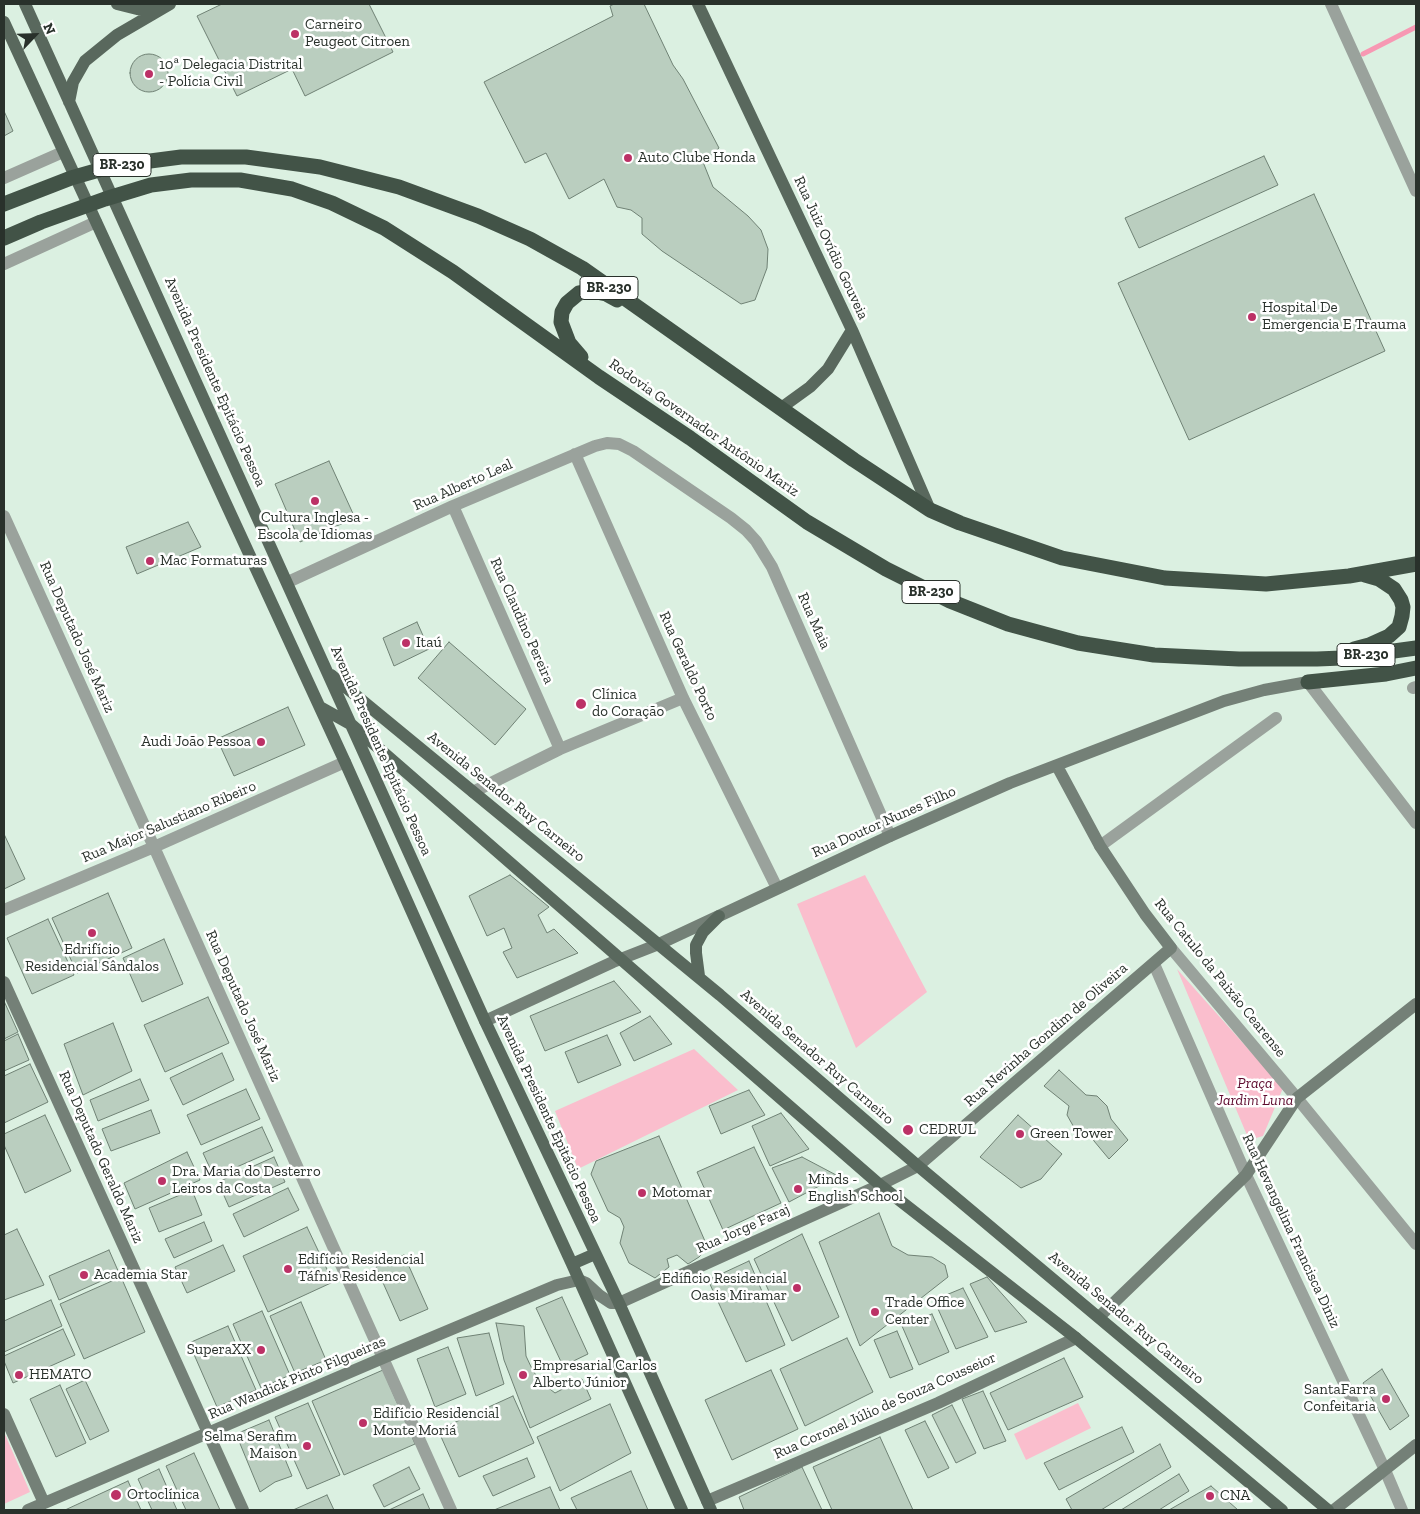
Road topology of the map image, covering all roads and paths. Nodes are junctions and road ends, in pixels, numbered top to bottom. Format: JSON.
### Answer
{"nodes":[{"id":1,"x":25,"y":4,"type":"edge"},
{"id":2,"x":117,"y":4,"type":"edge"},
{"id":3,"x":170,"y":4,"type":"edge"},
{"id":4,"x":698,"y":4,"type":"edge"},
{"id":5,"x":1331,"y":4,"type":"edge"},
{"id":6,"x":156,"y":11,"type":"junction"},
{"id":7,"x":4,"y":22,"type":"edge"},
{"id":8,"x":69,"y":102,"type":"junction"},
{"id":9,"x":63,"y":152,"type":"junction"},
{"id":10,"x":4,"y":178,"type":"edge"},
{"id":11,"x":1416,"y":191,"type":"edge"},
{"id":12,"x":4,"y":204,"type":"edge"},
{"id":13,"x":95,"y":220,"type":"junction"},
{"id":14,"x":4,"y":238,"type":"edge"},
{"id":15,"x":4,"y":264,"type":"edge"},
{"id":16,"x":658,"y":322,"type":"junction"},
{"id":17,"x":852,"y":330,"type":"junction"},
{"id":18,"x":600,"y":377,"type":"junction"},
{"id":19,"x":781,"y":408,"type":"junction"},
{"id":20,"x":575,"y":454,"type":"junction"},
{"id":21,"x":652,"y":464,"type":"joint"},
{"id":22,"x":453,"y":506,"type":"junction"},
{"id":23,"x":930,"y":510,"type":"junction"},
{"id":24,"x":4,"y":516,"type":"edge"},
{"id":25,"x":1416,"y":564,"type":"edge"},
{"id":26,"x":1350,"y":576,"type":"junction"},
{"id":27,"x":288,"y":582,"type":"junction"},
{"id":28,"x":1416,"y":648,"type":"edge"},
{"id":29,"x":1316,"y":659,"type":"junction"},
{"id":30,"x":1416,"y":668,"type":"edge"},
{"id":31,"x":328,"y":671,"type":"junction"},
{"id":32,"x":1308,"y":682,"type":"junction"},
{"id":33,"x":683,"y":698,"type":"junction"},
{"id":34,"x":320,"y":707,"type":"junction"},
{"id":35,"x":1276,"y":718,"type":"dead end"},
{"id":36,"x":352,"y":725,"type":"junction"},
{"id":37,"x":560,"y":749,"type":"junction"},
{"id":38,"x":345,"y":762,"type":"junction"},
{"id":39,"x":1057,"y":766,"type":"junction"},
{"id":40,"x":473,"y":792,"type":"junction"},
{"id":41,"x":1416,"y":823,"type":"edge"},
{"id":42,"x":890,"y":836,"type":"junction"},
{"id":43,"x":1100,"y":846,"type":"junction"},
{"id":44,"x":154,"y":847,"type":"junction"},
{"id":45,"x":777,"y":888,"type":"junction"},
{"id":46,"x":4,"y":910,"type":"edge"},
{"id":47,"x":719,"y":916,"type":"junction"},
{"id":48,"x":659,"y":944,"type":"junction"},
{"id":49,"x":1171,"y":948,"type":"junction"},
{"id":50,"x":621,"y":960,"type":"junction"},
{"id":51,"x":1154,"y":964,"type":"junction"},
{"id":52,"x":698,"y":976,"type":"junction"},
{"id":53,"x":4,"y":982,"type":"edge"},
{"id":54,"x":1416,"y":1004,"type":"edge"},
{"id":55,"x":485,"y":1021,"type":"junction"},
{"id":56,"x":1297,"y":1098,"type":"junction"},
{"id":57,"x":918,"y":1166,"type":"junction"},
{"id":58,"x":1246,"y":1175,"type":"junction"},
{"id":59,"x":880,"y":1185,"type":"junction"},
{"id":60,"x":1414,"y":1237,"type":"edge"},
{"id":61,"x":595,"y":1254,"type":"junction"},
{"id":62,"x":572,"y":1264,"type":"junction"},
{"id":63,"x":579,"y":1280,"type":"junction"},
{"id":64,"x":619,"y":1303,"type":"junction"},
{"id":65,"x":1099,"y":1317,"type":"junction"},
{"id":66,"x":1076,"y":1338,"type":"junction"},
{"id":67,"x":383,"y":1358,"type":"junction"},
{"id":68,"x":4,"y":1414,"type":"edge"},
{"id":69,"x":208,"y":1434,"type":"junction"},
{"id":70,"x":1416,"y":1445,"type":"edge"},
{"id":71,"x":1385,"y":1470,"type":"junction"},
{"id":72,"x":709,"y":1506,"type":"edge"},
{"id":73,"x":45,"y":1507,"type":"edge"},
{"id":74,"x":28,"y":1510,"type":"edge"},
{"id":75,"x":243,"y":1510,"type":"edge"},
{"id":76,"x":451,"y":1510,"type":"edge"},
{"id":77,"x":682,"y":1510,"type":"edge"},
{"id":78,"x":1282,"y":1510,"type":"edge"},
{"id":79,"x":1328,"y":1510,"type":"edge"},
{"id":80,"x":1334,"y":1510,"type":"edge"},
{"id":81,"x":1402,"y":1510,"type":"edge"}],
"edges":[{"from":1,"to":8,"type":"main road","name":"Avenida Presidente Epitácio Pessoa"},
{"from":2,"to":6,"type":"main road"},
{"from":3,"to":6,"type":"main road"},
{"from":4,"to":17,"type":"main road","name":"Rua Juiz Ovídio Gouveia"},
{"from":5,"to":11,"type":"street"},
{"from":6,"to":8,"type":"main road"},
{"from":7,"to":9,"type":"main road"},
{"from":8,"to":27,"type":"main road","name":"Avenida Presidente Epitácio Pessoa"},
{"from":9,"to":10,"type":"street"},
{"from":9,"to":13,"type":"main road"},
{"from":12,"to":16,"type":"highway","number":"BR-230"},
{"from":13,"to":15,"type":"street"},
{"from":13,"to":34,"type":"main road"},
{"from":14,"to":18,"type":"highway","name":"Rodovia Governador Antônio Mariz","number":"BR-230"},
{"from":16,"to":18,"type":"highway"},
{"from":16,"to":19,"type":"highway","number":"BR-230"},
{"from":17,"to":19,"type":"main road"},
{"from":17,"to":23,"type":"main road","name":"Rua Juiz Ovídio Gouveia"},
{"from":18,"to":29,"type":"highway","name":"Rodovia Governador Antônio Mariz","number":"BR-230"},
{"from":19,"to":23,"type":"highway","number":"BR-230"},
{"from":20,"to":21,"type":"street","name":"Rua Alberto Leal"},
{"from":20,"to":22,"type":"street","name":"Rua Alberto Leal"},
{"from":20,"to":33,"type":"street","name":"Rua Geraldo Porto"},
{"from":21,"to":42,"type":"street","name":"Rua Maia"},
{"from":22,"to":27,"type":"street","name":"Rua Alberto Leal"},
{"from":22,"to":37,"type":"street","name":"Rua Claudino Pereira"},
{"from":23,"to":26,"type":"highway","number":"BR-230"},
{"from":24,"to":44,"type":"street","name":"Rua Deputado José Mariz"},
{"from":25,"to":26,"type":"highway","number":"BR-230"},
{"from":26,"to":29,"type":"highway"},
{"from":27,"to":31,"type":"main road","name":"Avenida Presidente Epitácio Pessoa"},
{"from":28,"to":29,"type":"highway","name":"Rodovia Governador Antônio Mariz","number":"BR-230"},
{"from":30,"to":32,"type":"highway"},
{"from":31,"to":36,"type":"main road","name":"Avenida Presidente Epitácio Pessoa"},
{"from":31,"to":40,"type":"main road","name":"Avenida Senador Ruy Carneiro"},
{"from":32,"to":39,"type":"street","name":"Rua Doutor Nunes Filho"},
{"from":32,"to":41,"type":"street"},
{"from":33,"to":37,"type":"street"},
{"from":33,"to":45,"type":"street","name":"Rua Geraldo Porto"},
{"from":34,"to":36,"type":"main road"},
{"from":34,"to":38,"type":"main road"},
{"from":35,"to":43,"type":"street"},
{"from":36,"to":50,"type":"main road"},
{"from":36,"to":55,"type":"main road","name":"Avenida Presidente Epitácio Pessoa"},
{"from":37,"to":40,"type":"street"},
{"from":38,"to":44,"type":"street","name":"Rua Major Salustiano Ribeiro"},
{"from":38,"to":62,"type":"main road"},
{"from":39,"to":42,"type":"street","name":"Rua Doutor Nunes Filho"},
{"from":39,"to":43,"type":"street","name":"Rua Catulo da Paixão Cearense"},
{"from":40,"to":48,"type":"main road","name":"Avenida Senador Ruy Carneiro"},
{"from":42,"to":45,"type":"street","name":"Rua Doutor Nunes Filho"},
{"from":43,"to":49,"type":"street","name":"Rua Catulo da Paixão Cearense"},
{"from":44,"to":46,"type":"street","name":"Rua Major Salustiano Ribeiro"},
{"from":44,"to":67,"type":"street","name":"Rua Deputado José Mariz"},
{"from":45,"to":47,"type":"street","name":"Rua Doutor Nunes Filho"},
{"from":47,"to":48,"type":"street","name":"Rua Doutor Nunes Filho"},
{"from":47,"to":52,"type":"main road"},
{"from":48,"to":50,"type":"street","name":"Rua Doutor Nunes Filho"},
{"from":48,"to":52,"type":"main road","name":"Avenida Senador Ruy Carneiro"},
{"from":49,"to":51,"type":"street","name":"Rua Nevinha Gondim de Oliveira"},
{"from":49,"to":56,"type":"street","name":"Rua Catulo da Paixão Cearense"},
{"from":50,"to":55,"type":"street","name":"Rua Doutor Nunes Filho"},
{"from":50,"to":59,"type":"main road"},
{"from":51,"to":57,"type":"street","name":"Rua Nevinha Gondim de Oliveira"},
{"from":51,"to":58,"type":"street","name":"Rua Hevangelina Francisca Diniz"},
{"from":52,"to":57,"type":"main road","name":"Avenida Senador Ruy Carneiro"},
{"from":53,"to":69,"type":"street","name":"Rua Deputado Geraldo Mariz"},
{"from":54,"to":56,"type":"street"},
{"from":55,"to":61,"type":"main road","name":"Avenida Presidente Epitácio Pessoa"},
{"from":56,"to":58,"type":"street"},
{"from":56,"to":60,"type":"street","name":"Rua Catulo da Paixão Cearense"},
{"from":57,"to":59,"type":"street","name":"Rua Nevinha Gondim de Oliveira"},
{"from":57,"to":65,"type":"main road","name":"Avenida Senador Ruy Carneiro"},
{"from":58,"to":65,"type":"street"},
{"from":58,"to":71,"type":"street","name":"Rua Hevangelina Francisca Diniz"},
{"from":59,"to":64,"type":"street","name":"Rua Jorge Faraj"},
{"from":59,"to":66,"type":"main road"},
{"from":61,"to":62,"type":"main road"},
{"from":61,"to":64,"type":"main road","name":"Avenida Presidente Epitácio Pessoa"},
{"from":62,"to":63,"type":"main road"},
{"from":63,"to":64,"type":"street"},
{"from":63,"to":67,"type":"street","name":"Rua Wandick Pinto Filgueiras"},
{"from":63,"to":77,"type":"main road"},
{"from":64,"to":72,"type":"main road","name":"Avenida Presidente Epitácio Pessoa"},
{"from":65,"to":79,"type":"main road","name":"Avenida Senador Ruy Carneiro"},
{"from":66,"to":72,"type":"street","name":"Rua Coronel Júlio de Souza Cousseior"},
{"from":66,"to":78,"type":"main road"},
{"from":67,"to":69,"type":"street","name":"Rua Wandick Pinto Filgueiras"},
{"from":67,"to":76,"type":"street","name":"Rua Deputado José Mariz"},
{"from":68,"to":73,"type":"street"},
{"from":69,"to":73,"type":"street","name":"Rua Wandick Pinto Filgueiras"},
{"from":69,"to":75,"type":"street","name":"Rua Deputado Geraldo Mariz"},
{"from":70,"to":71,"type":"street"},
{"from":71,"to":80,"type":"street"},
{"from":71,"to":81,"type":"street","name":"Rua Hevangelina Francisca Diniz"},
{"from":73,"to":74,"type":"street","name":"Rua Wandick Pinto Filgueiras"}]}
